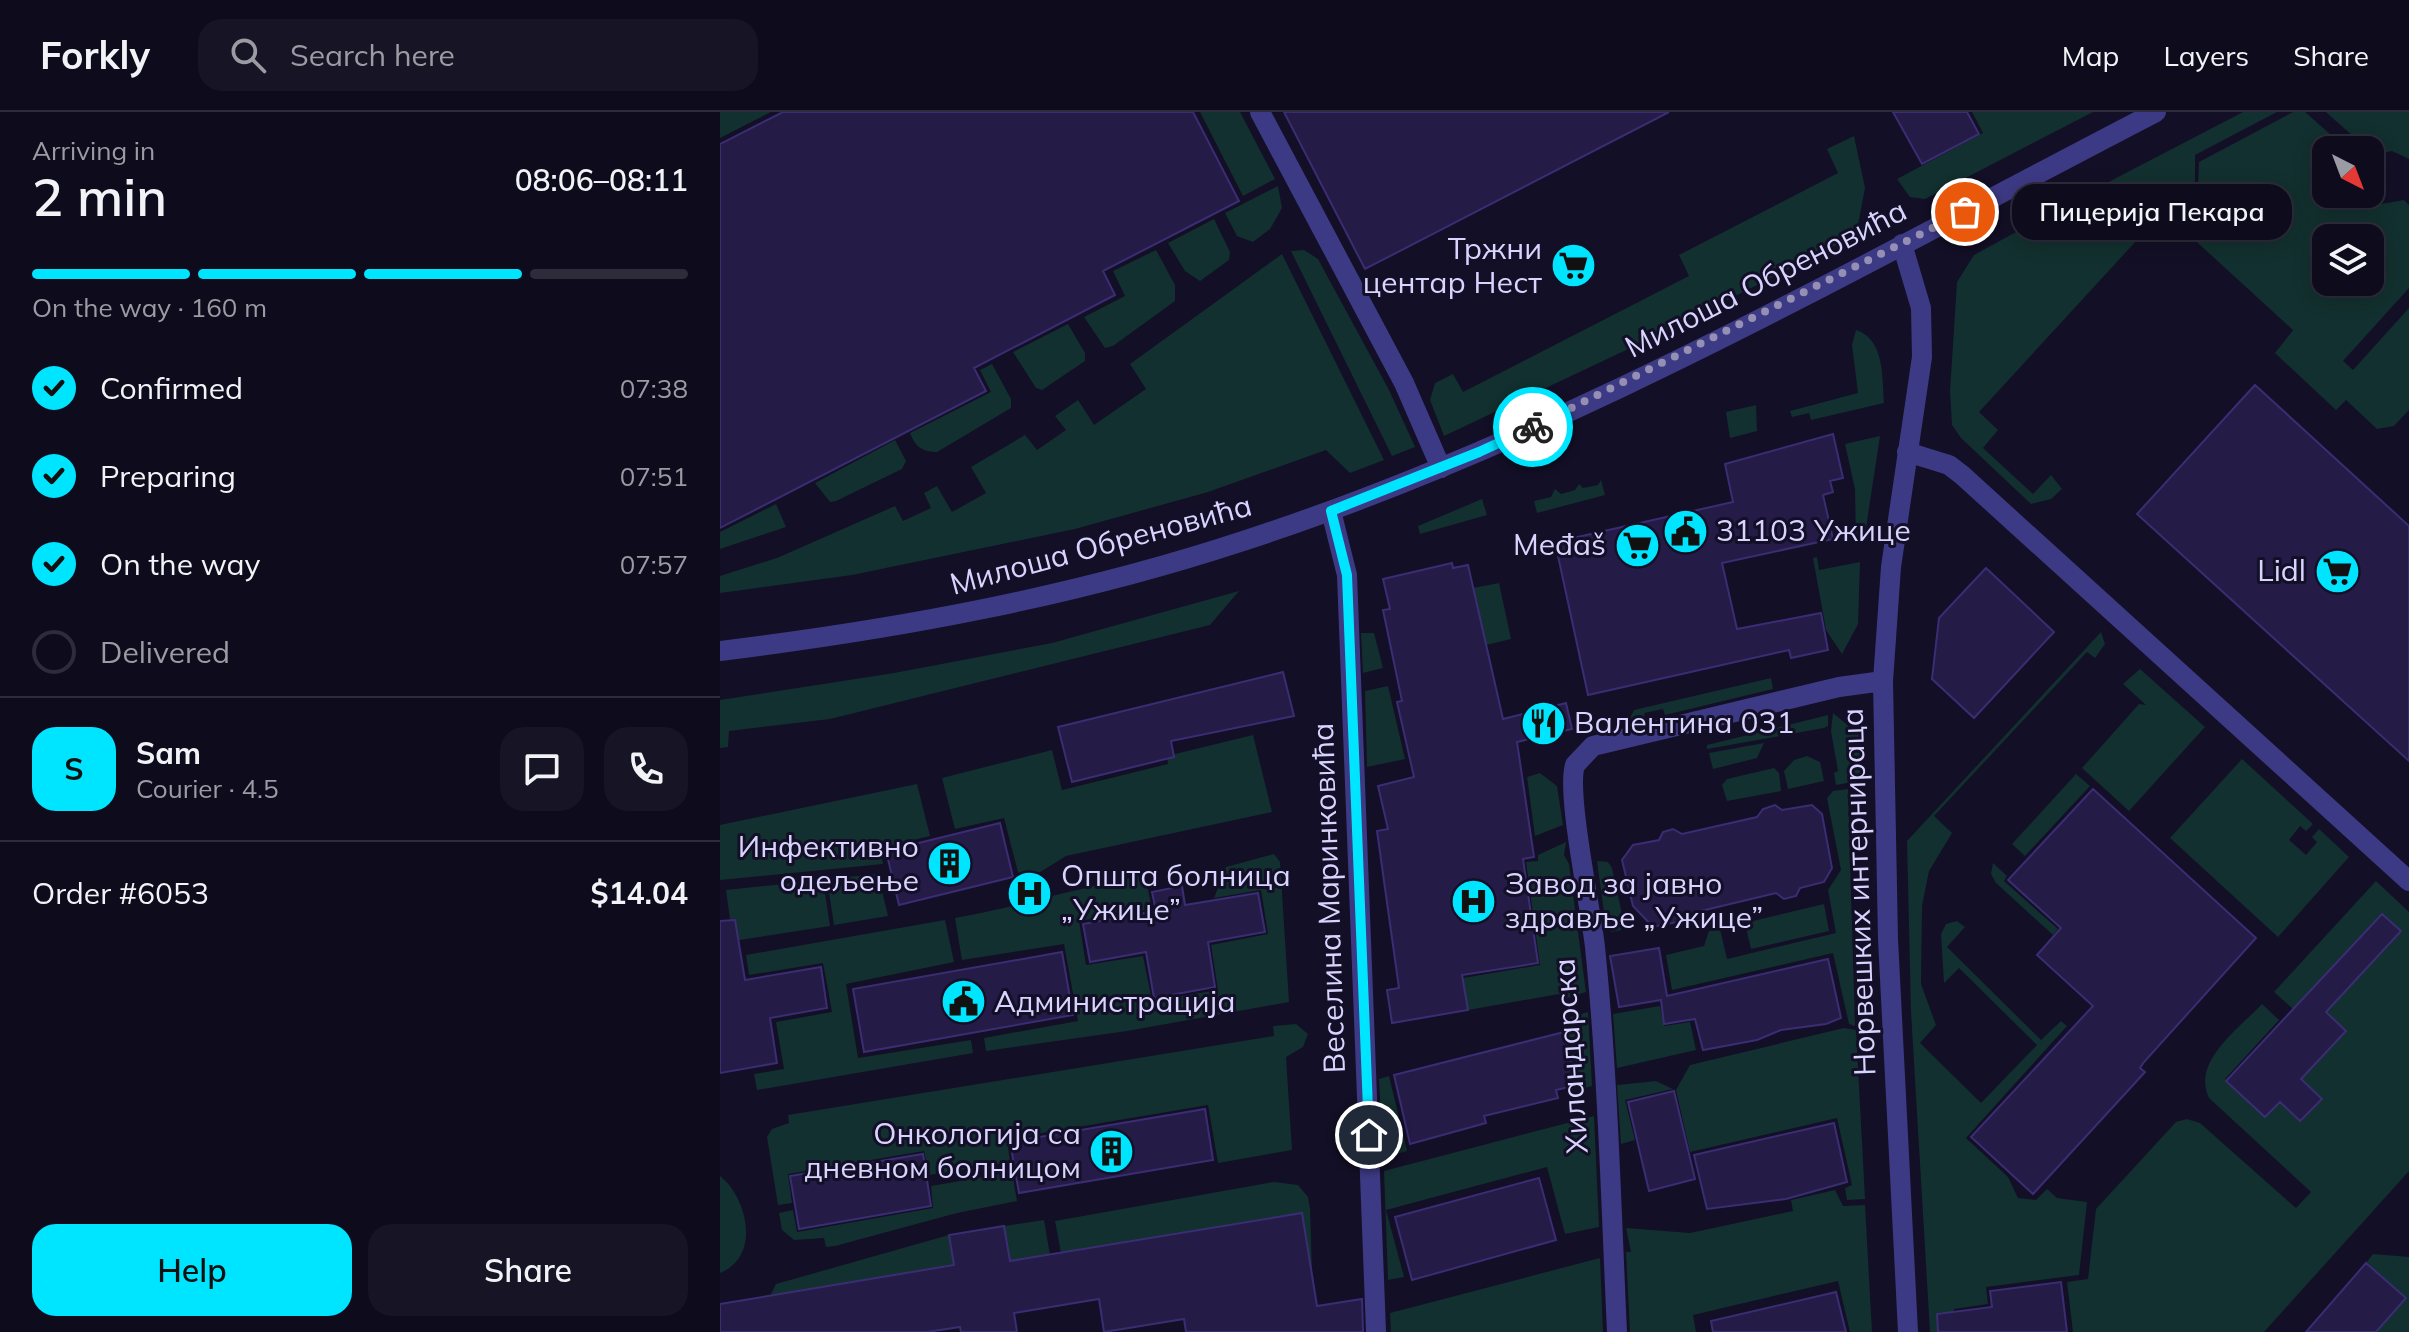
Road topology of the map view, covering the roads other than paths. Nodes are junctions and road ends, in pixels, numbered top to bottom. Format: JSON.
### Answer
{"nodes":[{"id":1,"x":1260,"y":112,"type":"edge"},
{"id":2,"x":2156,"y":112,"type":"edge"},
{"id":3,"x":1902,"y":244,"type":"junction"},
{"id":4,"x":1907,"y":452,"type":"junction"},
{"id":5,"x":1441,"y":468,"type":"junction"},
{"id":6,"x":1331,"y":511,"type":"junction"},
{"id":7,"x":720,"y":651,"type":"edge"},
{"id":8,"x":1883,"y":681,"type":"junction"},
{"id":9,"x":2409,"y":881,"type":"edge"},
{"id":10,"x":1376,"y":1332,"type":"edge"},
{"id":11,"x":1617,"y":1332,"type":"edge"},
{"id":12,"x":1908,"y":1332,"type":"edge"}],
"edges":[{"from":1,"to":5,"type":"street"},
{"from":2,"to":3,"type":"street","name":"Милоша Обреновића"},
{"from":3,"to":4,"type":"street","name":"Норвешких интернираца"},
{"from":3,"to":5,"type":"street","name":"Милоша Обреновића"},
{"from":4,"to":8,"type":"street","name":"Норвешких интернираца"},
{"from":4,"to":9,"type":"street"},
{"from":5,"to":6,"type":"street","name":"Милоша Обреновића"},
{"from":6,"to":7,"type":"street","name":"Милоша Обреновића"},
{"from":6,"to":10,"type":"street","name":"Веселина Маринковића"},
{"from":8,"to":11,"type":"street","name":"Хиландарска"},
{"from":8,"to":12,"type":"street","name":"Норвешких интернираца"}]}
